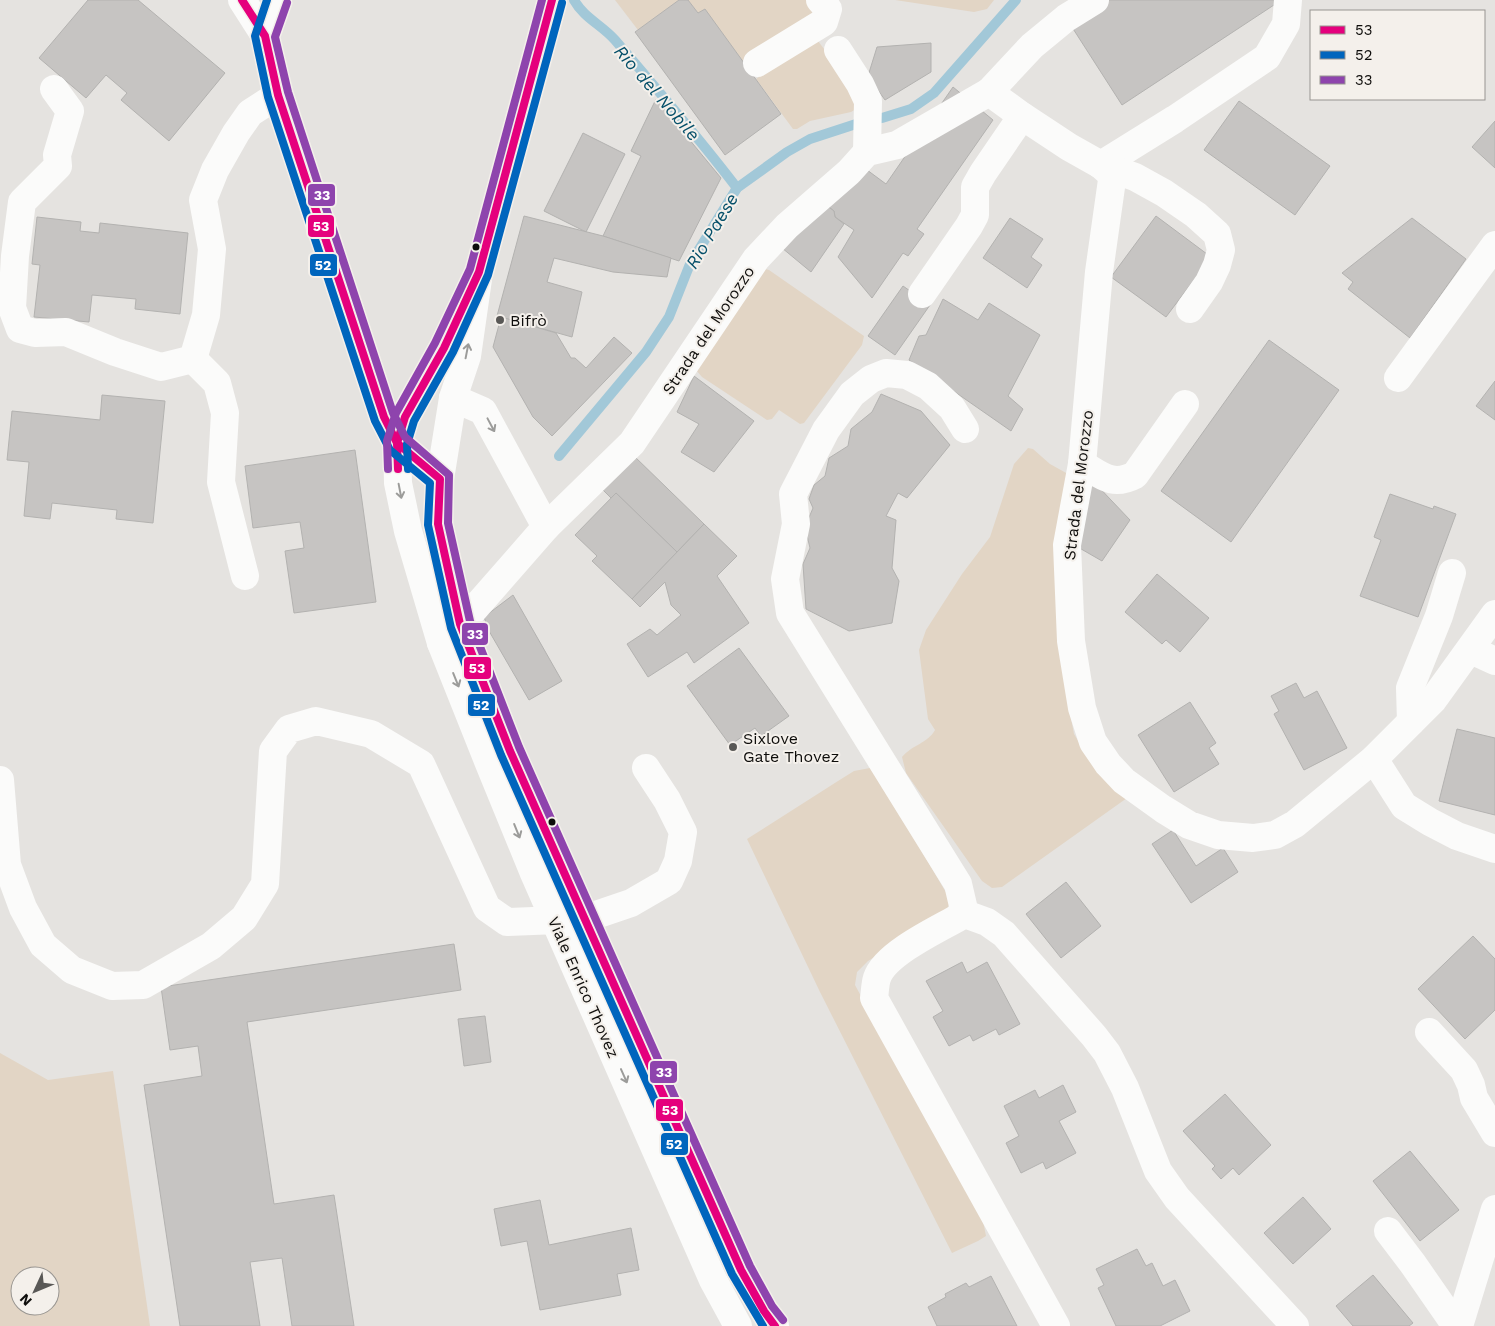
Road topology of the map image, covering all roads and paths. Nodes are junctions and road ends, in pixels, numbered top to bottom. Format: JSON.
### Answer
{"nodes":[{"id":1,"x":242,"y":0,"type":"edge"},
{"id":2,"x":278,"y":0,"type":"edge"},
{"id":3,"x":552,"y":0,"type":"edge"},
{"id":4,"x":820,"y":0,"type":"edge"},
{"id":5,"x":1095,"y":0,"type":"edge"},
{"id":6,"x":1288,"y":0,"type":"edge"},
{"id":7,"x":265,"y":36,"type":"junction"},
{"id":8,"x":838,"y":50,"type":"dead end"},
{"id":9,"x":756,"y":63,"type":"dead end"},
{"id":10,"x":54,"y":89,"type":"dead end"},
{"id":11,"x":989,"y":92,"type":"junction"},
{"id":12,"x":278,"y":95,"type":"junction"},
{"id":13,"x":1022,"y":116,"type":"junction"},
{"id":14,"x":867,"y":152,"type":"junction"},
{"id":15,"x":1101,"y":165,"type":"junction"},
{"id":16,"x":1495,"y":245,"type":"edge"},
{"id":17,"x":479,"y":272,"type":"junction"},
{"id":18,"x":922,"y":294,"type":"dead end"},
{"id":19,"x":1190,"y":309,"type":"dead end"},
{"id":20,"x":193,"y":359,"type":"junction"},
{"id":21,"x":1398,"y":378,"type":"dead end"},
{"id":22,"x":453,"y":398,"type":"junction"},
{"id":23,"x":1185,"y":404,"type":"dead end"},
{"id":24,"x":965,"y":430,"type":"dead end"},
{"id":25,"x":397,"y":443,"type":"junction"},
{"id":26,"x":1082,"y":464,"type":"junction"},
{"id":27,"x":440,"y":479,"type":"junction"},
{"id":28,"x":546,"y":527,"type":"junction"},
{"id":29,"x":1452,"y":573,"type":"dead end"},
{"id":30,"x":245,"y":576,"type":"dead end"},
{"id":31,"x":1495,"y":614,"type":"edge"},
{"id":32,"x":460,"y":624,"type":"junction"},
{"id":33,"x":441,"y":643,"type":"junction"},
{"id":34,"x":1471,"y":650,"type":"junction"},
{"id":35,"x":1495,"y":661,"type":"edge"},
{"id":36,"x":1411,"y":722,"type":"junction"},
{"id":37,"x":1374,"y":759,"type":"junction"},
{"id":38,"x":646,"y":768,"type":"dead end"},
{"id":39,"x":0,"y":780,"type":"edge"},
{"id":40,"x":1495,"y":849,"type":"edge"},
{"id":41,"x":965,"y":914,"type":"junction"},
{"id":42,"x":584,"y":919,"type":"junction"},
{"id":43,"x":555,"y":920,"type":"junction"},
{"id":44,"x":1429,"y":1032,"type":"dead end"},
{"id":45,"x":1495,"y":1132,"type":"edge"},
{"id":46,"x":1495,"y":1209,"type":"edge"},
{"id":47,"x":1388,"y":1231,"type":"dead end"},
{"id":48,"x":738,"y":1326,"type":"edge"},
{"id":49,"x":775,"y":1326,"type":"edge"},
{"id":50,"x":1056,"y":1326,"type":"edge"},
{"id":51,"x":1295,"y":1326,"type":"edge"},
{"id":52,"x":1457,"y":1326,"type":"edge"}],
"edges":[{"from":1,"to":7,"type":"street"},
{"from":2,"to":7,"type":"street"},
{"from":3,"to":17,"type":"street"},
{"from":4,"to":9,"type":"street"},
{"from":5,"to":11,"type":"street"},
{"from":6,"to":15,"type":"street"},
{"from":7,"to":12,"type":"street"},
{"from":8,"to":14,"type":"street"},
{"from":10,"to":20,"type":"street"},
{"from":11,"to":13,"type":"street"},
{"from":11,"to":14,"type":"street"},
{"from":12,"to":20,"type":"street"},
{"from":12,"to":25,"type":"street"},
{"from":13,"to":15,"type":"street"},
{"from":13,"to":18,"type":"street"},
{"from":14,"to":28,"type":"street","name":"Strada del Morozzo"},
{"from":15,"to":19,"type":"street"},
{"from":15,"to":26,"type":"street","name":"Strada del Morozzo"},
{"from":16,"to":21,"type":"street"},
{"from":22,"to":17,"type":"street","name":"Viale Enrico Thovez","one_way":true},
{"from":17,"to":25,"type":"street"},
{"from":20,"to":30,"type":"street"},
{"from":22,"to":27,"type":"street","name":"Viale Enrico Thovez"},
{"from":22,"to":28,"type":"street","one_way":true},
{"from":23,"to":26,"type":"street"},
{"from":24,"to":41,"type":"street"},
{"from":25,"to":27,"type":"street"},
{"from":25,"to":33,"type":"street","name":"Viale Enrico Thovez","one_way":true},
{"from":26,"to":37,"type":"street","name":"Strada del Morozzo"},
{"from":27,"to":32,"type":"street","name":"Viale Enrico Thovez"},
{"from":28,"to":32,"type":"street"},
{"from":29,"to":36,"type":"street"},
{"from":31,"to":34,"type":"street","name":"Strada del Morozzo"},
{"from":32,"to":33,"type":"street"},
{"from":32,"to":42,"type":"street","name":"Viale Enrico Thovez"},
{"from":33,"to":43,"type":"street","name":"Viale Enrico Thovez","one_way":true},
{"from":34,"to":35,"type":"street"},
{"from":34,"to":36,"type":"street","name":"Strada del Morozzo"},
{"from":36,"to":37,"type":"street","name":"Strada del Morozzo"},
{"from":37,"to":40,"type":"street"},
{"from":38,"to":42,"type":"street"},
{"from":39,"to":43,"type":"street"},
{"from":41,"to":50,"type":"street"},
{"from":41,"to":51,"type":"street"},
{"from":42,"to":43,"type":"street"},
{"from":42,"to":49,"type":"street","name":"Viale Enrico Thovez"},
{"from":43,"to":48,"type":"street","name":"Viale Enrico Thovez","one_way":true},
{"from":44,"to":45,"type":"street"},
{"from":46,"to":52,"type":"street"},
{"from":47,"to":52,"type":"street"}]}
